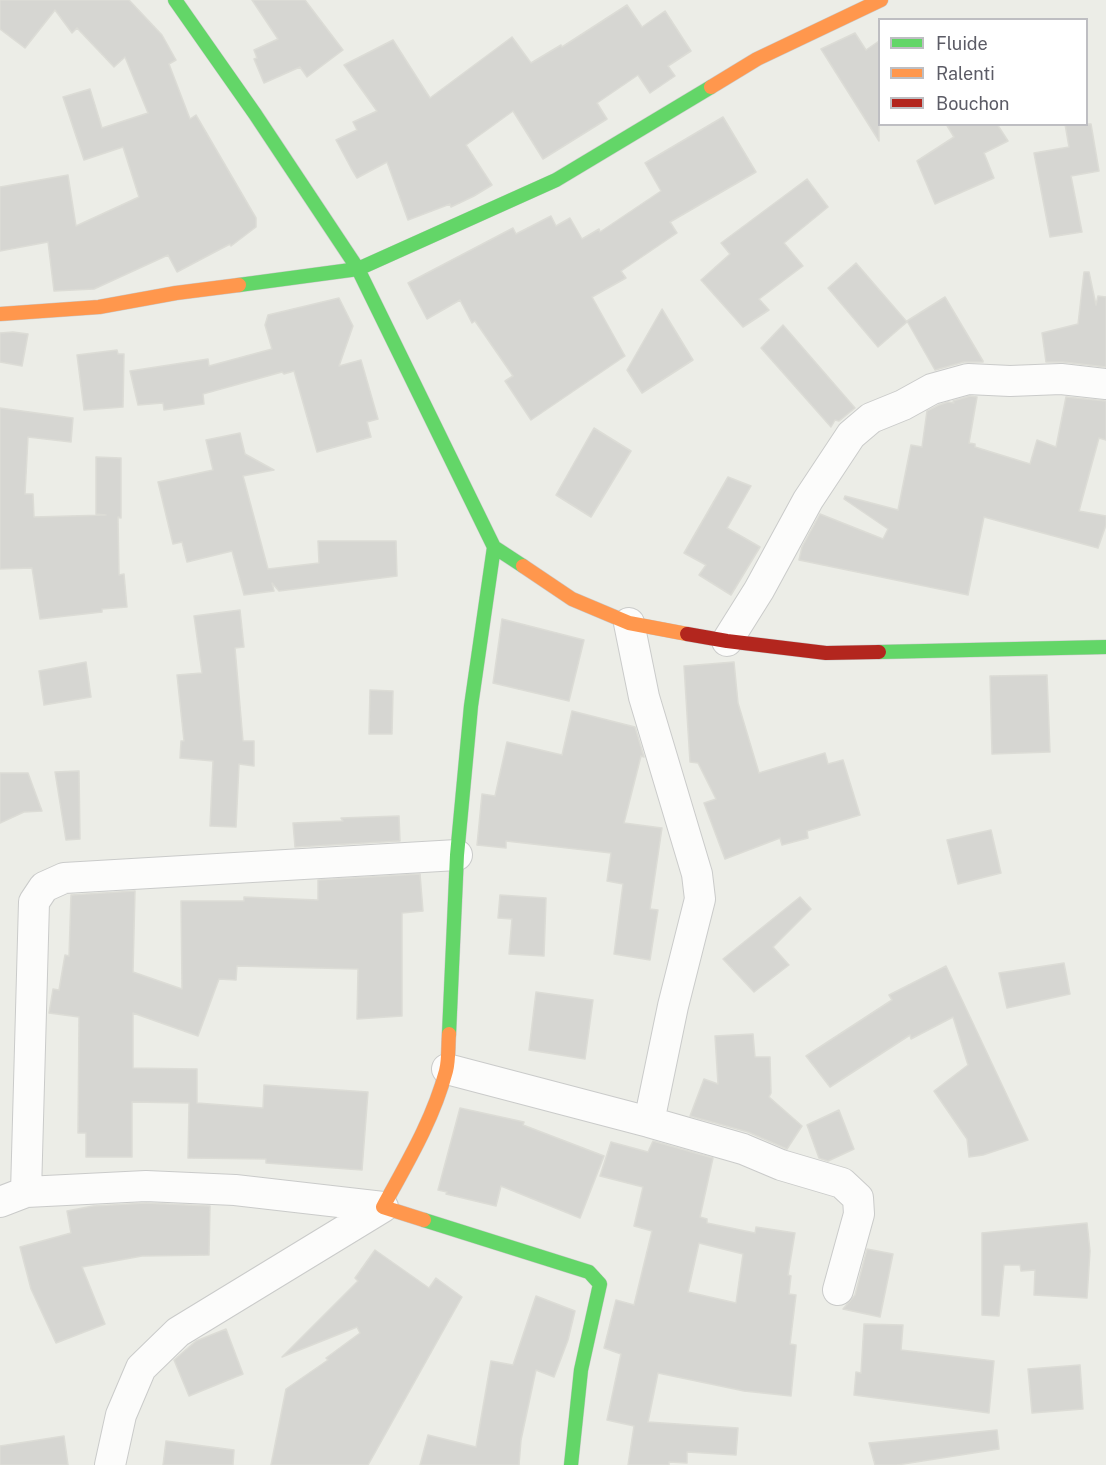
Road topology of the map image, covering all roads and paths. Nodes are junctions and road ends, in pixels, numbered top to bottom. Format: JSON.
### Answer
{"nodes":[{"id":1,"x":176,"y":0,"type":"edge"},
{"id":2,"x":881,"y":0,"type":"edge"},
{"id":3,"x":358,"y":269,"type":"junction"},
{"id":4,"x":0,"y":314,"type":"edge"},
{"id":5,"x":1106,"y":384,"type":"edge"},
{"id":6,"x":494,"y":548,"type":"junction"},
{"id":7,"x":629,"y":623,"type":"junction"},
{"id":8,"x":727,"y":640,"type":"junction"},
{"id":9,"x":1106,"y":647,"type":"edge"},
{"id":10,"x":457,"y":855,"type":"junction"},
{"id":11,"x":447,"y":1069,"type":"junction"},
{"id":12,"x":649,"y":1122,"type":"junction"},
{"id":13,"x":13,"y":1197,"type":"edge"},
{"id":14,"x":383,"y":1207,"type":"junction"},
{"id":15,"x":838,"y":1290,"type":"dead end"},
{"id":16,"x":110,"y":1465,"type":"edge"},
{"id":17,"x":571,"y":1465,"type":"edge"}],
"edges":[{"from":1,"to":3,"type":"street"},
{"from":2,"to":3,"type":"street"},
{"from":3,"to":4,"type":"street"},
{"from":3,"to":6,"type":"street"},
{"from":5,"to":8,"type":"street"},
{"from":6,"to":7,"type":"street"},
{"from":6,"to":10,"type":"street"},
{"from":7,"to":8,"type":"street"},
{"from":7,"to":12,"type":"street"},
{"from":8,"to":9,"type":"street"},
{"from":10,"to":11,"type":"street"},
{"from":10,"to":13,"type":"street"},
{"from":11,"to":12,"type":"street"},
{"from":11,"to":14,"type":"street"},
{"from":12,"to":15,"type":"street"},
{"from":13,"to":14,"type":"street"},
{"from":14,"to":16,"type":"street"},
{"from":14,"to":17,"type":"street"}]}
